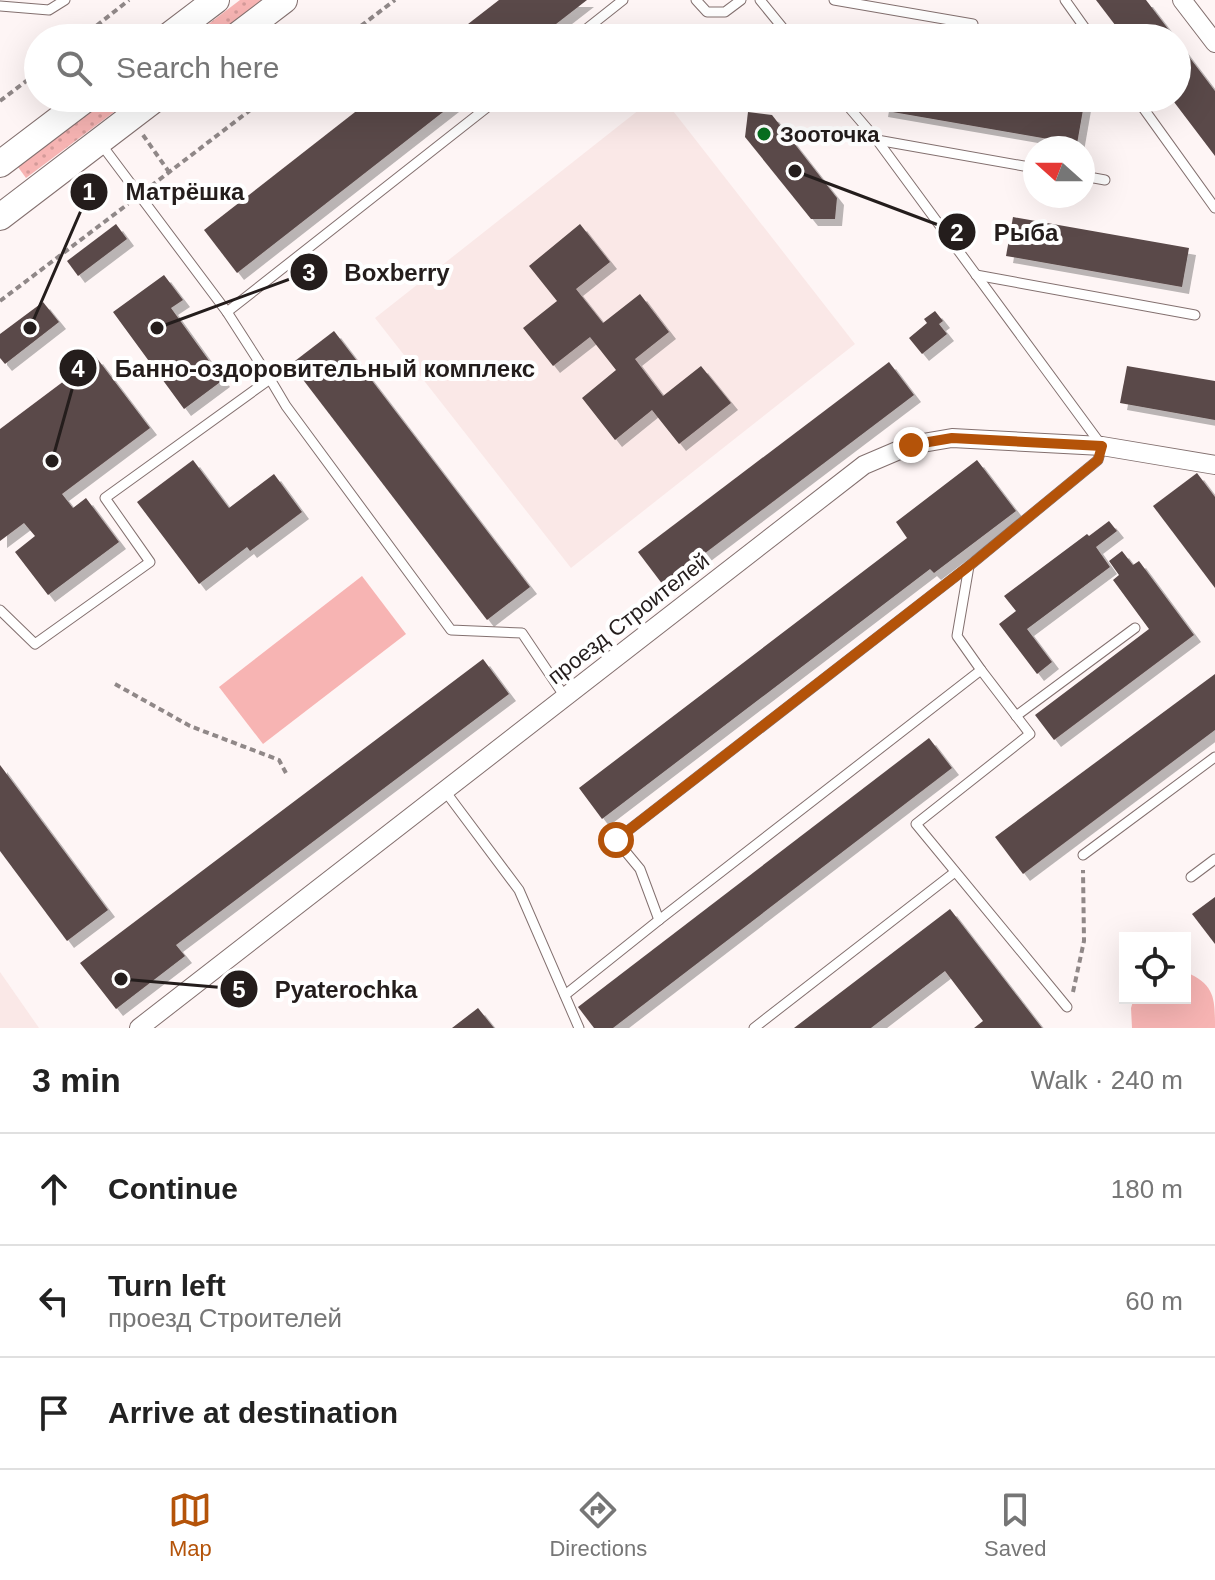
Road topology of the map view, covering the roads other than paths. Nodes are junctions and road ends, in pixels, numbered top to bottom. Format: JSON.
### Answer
{"nodes":[{"id":1,"x":65,"y":0,"type":"edge"},
{"id":2,"x":216,"y":0,"type":"edge"},
{"id":3,"x":284,"y":0,"type":"edge"},
{"id":4,"x":623,"y":0,"type":"edge"},
{"id":5,"x":696,"y":0,"type":"edge"},
{"id":6,"x":741,"y":0,"type":"edge"},
{"id":7,"x":760,"y":0,"type":"edge"},
{"id":8,"x":834,"y":0,"type":"edge"},
{"id":9,"x":1065,"y":0,"type":"edge"},
{"id":10,"x":1182,"y":0,"type":"edge"},
{"id":11,"x":0,"y":6,"type":"edge"},
{"id":12,"x":184,"y":24,"type":"edge"},
{"id":13,"x":252,"y":24,"type":"edge"},
{"id":14,"x":593,"y":24,"type":"edge"},
{"id":15,"x":780,"y":24,"type":"edge"},
{"id":16,"x":973,"y":24,"type":"dead end"},
{"id":17,"x":1082,"y":24,"type":"edge"},
{"id":18,"x":1215,"y":43,"type":"edge"},
{"id":19,"x":69,"y":112,"type":"edge"},
{"id":20,"x":137,"y":112,"type":"edge"},
{"id":21,"x":481,"y":112,"type":"edge"},
{"id":22,"x":853,"y":112,"type":"edge"},
{"id":23,"x":1146,"y":112,"type":"edge"},
{"id":24,"x":877,"y":140,"type":"junction"},
{"id":25,"x":99,"y":141,"type":"junction"},
{"id":26,"x":0,"y":164,"type":"edge"},
{"id":27,"x":1023,"y":166,"type":"edge"},
{"id":28,"x":1095,"y":178,"type":"edge"},
{"id":29,"x":1105,"y":180,"type":"dead end"},
{"id":30,"x":1215,"y":208,"type":"edge"},
{"id":31,"x":0,"y":217,"type":"edge"},
{"id":32,"x":976,"y":275,"type":"junction"},
{"id":33,"x":227,"y":312,"type":"junction"},
{"id":34,"x":1195,"y":315,"type":"dead end"},
{"id":35,"x":270,"y":379,"type":"junction"},
{"id":36,"x":1102,"y":446,"type":"junction"},
{"id":37,"x":1215,"y":465,"type":"edge"},
{"id":38,"x":969,"y":566,"type":"junction"},
{"id":39,"x":0,"y":610,"type":"edge"},
{"id":40,"x":1135,"y":628,"type":"dead end"},
{"id":41,"x":981,"y":670,"type":"junction"},
{"id":42,"x":565,"y":697,"type":"junction"},
{"id":43,"x":1016,"y":716,"type":"junction"},
{"id":44,"x":1215,"y":757,"type":"edge"},
{"id":45,"x":445,"y":791,"type":"junction"},
{"id":46,"x":1083,"y":855,"type":"road end"},
{"id":47,"x":1215,"y":859,"type":"edge"},
{"id":48,"x":955,"y":872,"type":"junction"},
{"id":49,"x":1191,"y":877,"type":"dead end"},
{"id":50,"x":659,"y":920,"type":"junction"},
{"id":51,"x":565,"y":995,"type":"junction"},
{"id":52,"x":1067,"y":1007,"type":"road end"},
{"id":53,"x":139,"y":1028,"type":"edge"},
{"id":54,"x":579,"y":1028,"type":"edge"},
{"id":55,"x":754,"y":1028,"type":"edge"}],
"edges":[{"from":1,"to":11,"type":"lane"},
{"from":2,"to":12,"type":"main road"},
{"from":3,"to":13,"type":"main road"},
{"from":4,"to":14,"type":"lane"},
{"from":5,"to":6,"type":"lane"},
{"from":7,"to":15,"type":"lane"},
{"from":8,"to":16,"type":"lane"},
{"from":9,"to":17,"type":"lane"},
{"from":10,"to":18,"type":"street"},
{"from":19,"to":26,"type":"main road"},
{"from":20,"to":25,"type":"main road"},
{"from":21,"to":33,"type":"lane"},
{"from":22,"to":24,"type":"lane"},
{"from":23,"to":30,"type":"lane"},
{"from":24,"to":27,"type":"lane"},
{"from":24,"to":32,"type":"lane"},
{"from":25,"to":31,"type":"main road"},
{"from":25,"to":33,"type":"lane"},
{"from":28,"to":29,"type":"lane"},
{"from":32,"to":34,"type":"lane"},
{"from":32,"to":36,"type":"lane"},
{"from":33,"to":35,"type":"lane"},
{"from":35,"to":39,"type":"lane"},
{"from":35,"to":42,"type":"lane"},
{"from":36,"to":37,"type":"street","name":"проезд Строителей"},
{"from":36,"to":38,"type":"lane"},
{"from":36,"to":42,"type":"street","name":"проезд Строителей"},
{"from":38,"to":41,"type":"lane"},
{"from":38,"to":50,"type":"lane"},
{"from":40,"to":43,"type":"lane"},
{"from":41,"to":43,"type":"lane"},
{"from":41,"to":50,"type":"lane"},
{"from":42,"to":45,"type":"street","name":"проезд Строителей"},
{"from":43,"to":48,"type":"lane"},
{"from":44,"to":46,"type":"lane"},
{"from":45,"to":51,"type":"lane"},
{"from":45,"to":53,"type":"street","name":"проезд Строителей"},
{"from":47,"to":49,"type":"lane"},
{"from":48,"to":52,"type":"lane"},
{"from":48,"to":55,"type":"lane"},
{"from":50,"to":51,"type":"lane"},
{"from":51,"to":54,"type":"lane"}]}
